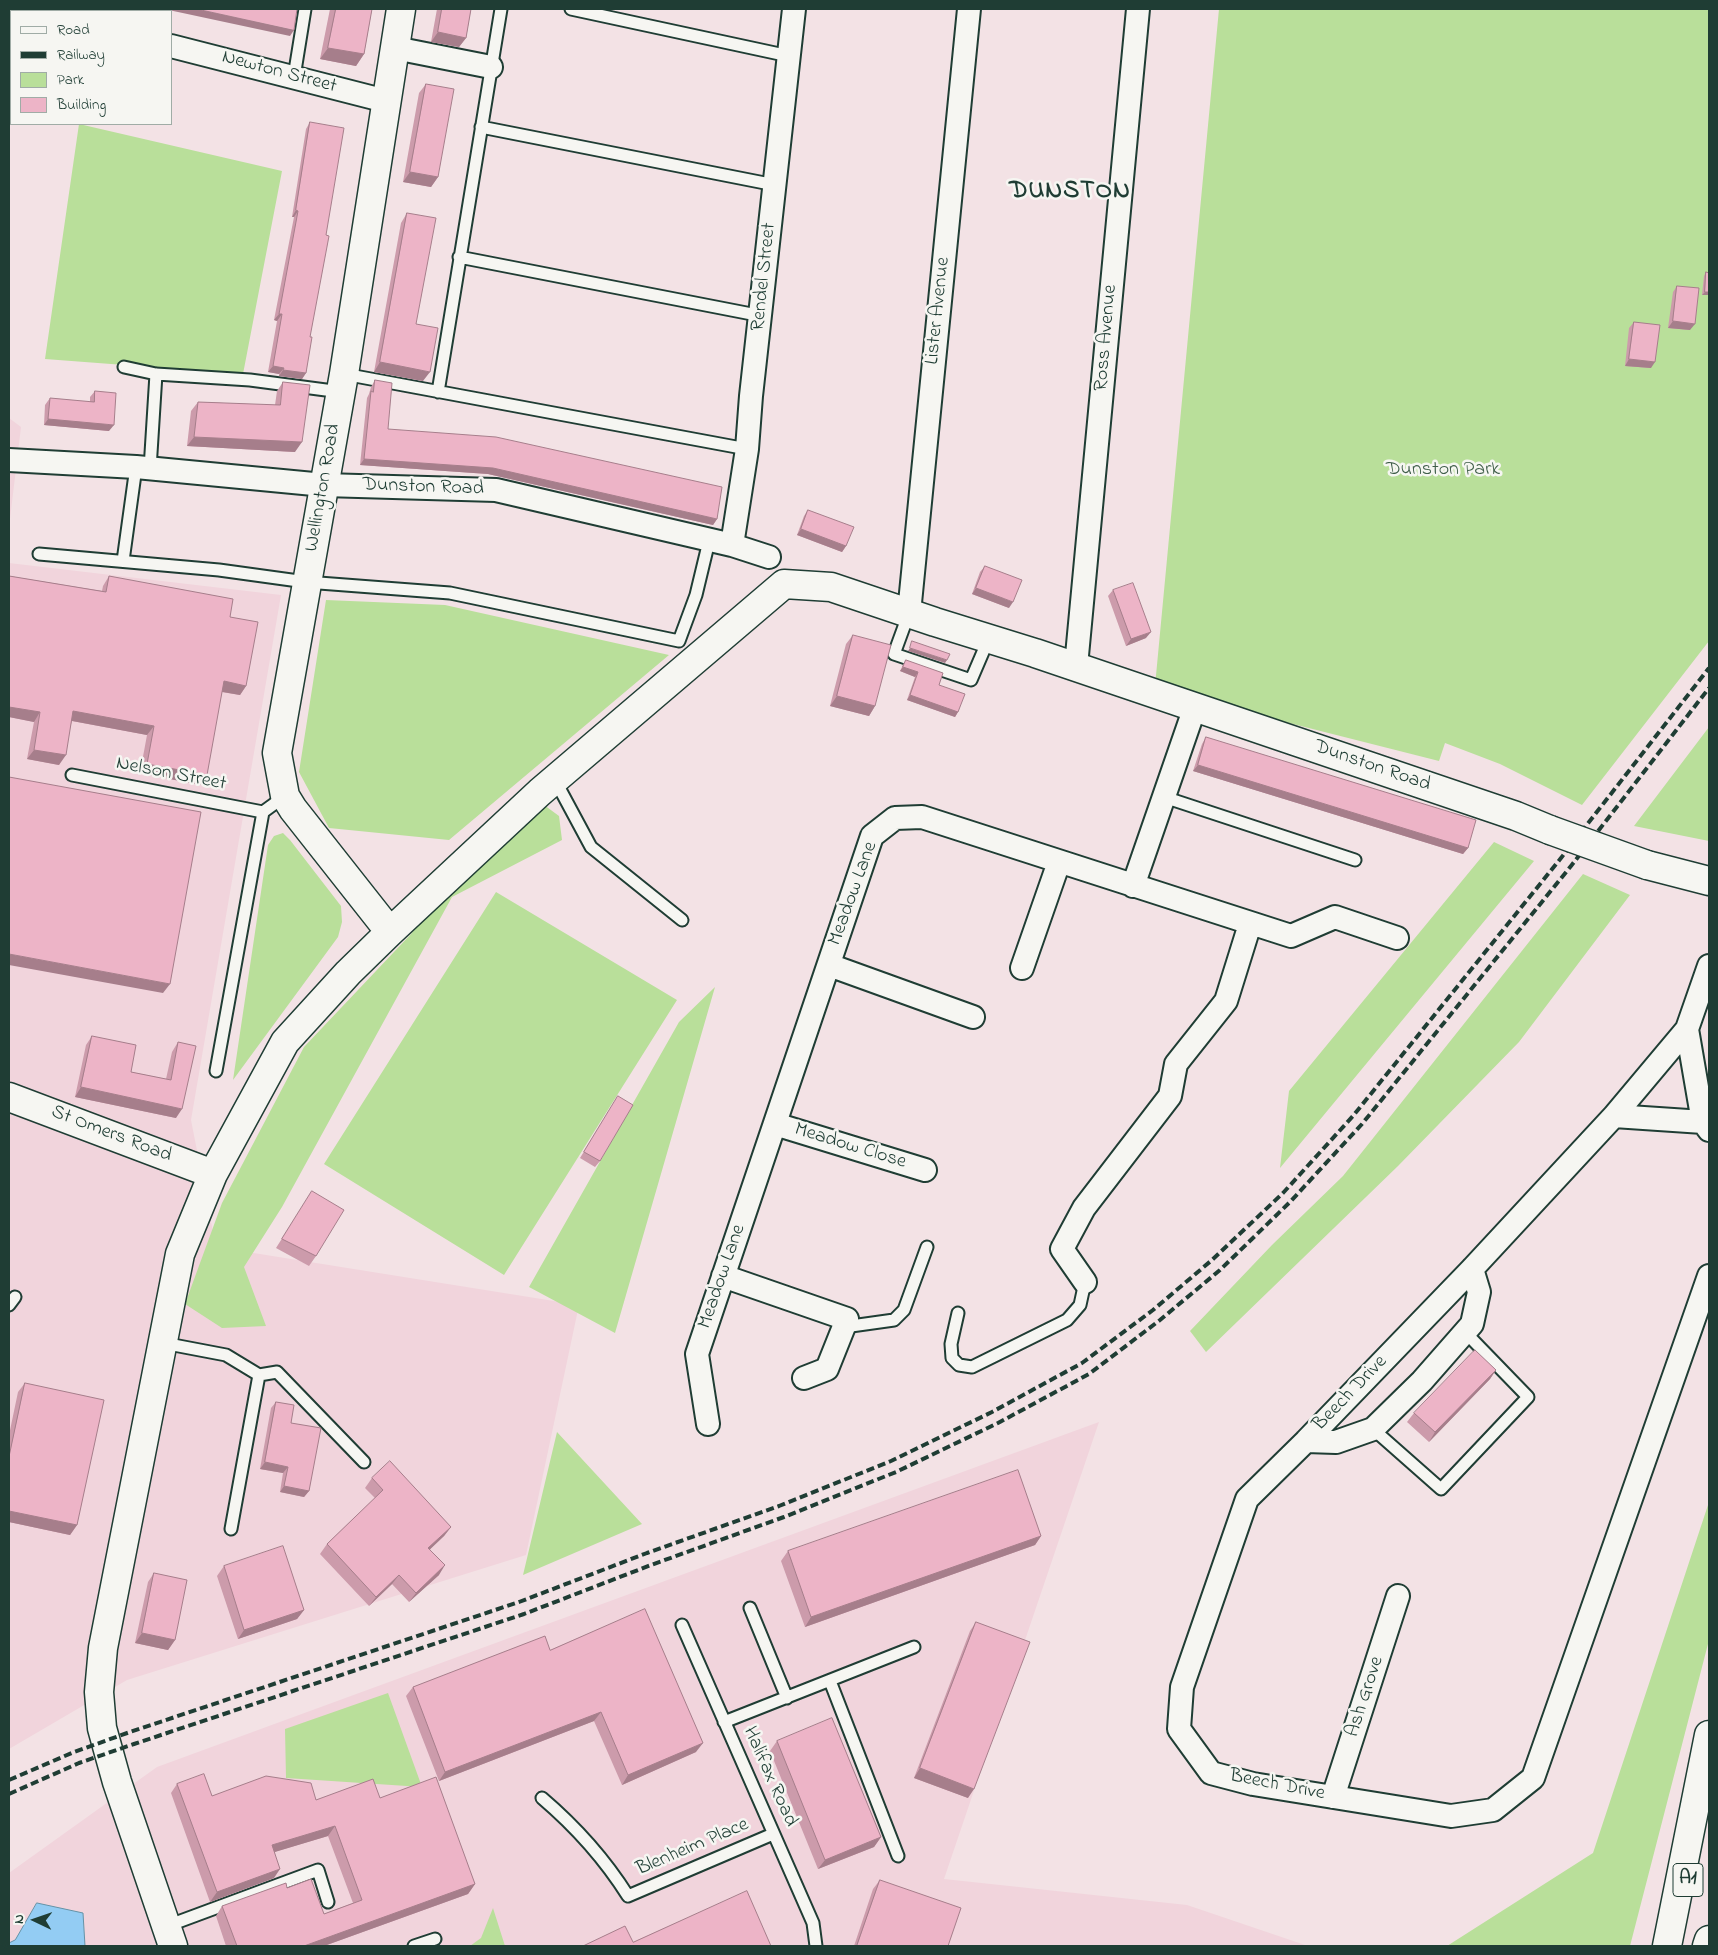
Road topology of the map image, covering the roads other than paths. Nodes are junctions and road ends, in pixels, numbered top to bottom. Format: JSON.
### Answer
{"nodes":[{"id":1,"x":305,"y":9,"type":"edge"},
{"id":2,"x":401,"y":9,"type":"edge"},
{"id":3,"x":501,"y":9,"type":"edge"},
{"id":4,"x":571,"y":9,"type":"edge"},
{"id":5,"x":794,"y":9,"type":"edge"},
{"id":6,"x":969,"y":9,"type":"edge"},
{"id":7,"x":1138,"y":9,"type":"edge"},
{"id":8,"x":172,"y":46,"type":"edge"},
{"id":9,"x":395,"y":48,"type":"junction"},
{"id":10,"x":789,"y":56,"type":"junction"},
{"id":11,"x":491,"y":67,"type":"junction"},
{"id":12,"x":294,"y":77,"type":"junction"},
{"id":13,"x":386,"y":101,"type":"junction"},
{"id":14,"x":481,"y":127,"type":"junction"},
{"id":15,"x":775,"y":185,"type":"junction"},
{"id":16,"x":459,"y":258,"type":"junction"},
{"id":17,"x":762,"y":316,"type":"junction"},
{"id":18,"x":124,"y":367,"type":"dead end"},
{"id":19,"x":156,"y":374,"type":"junction"},
{"id":20,"x":342,"y":383,"type":"junction"},
{"id":21,"x":438,"y":392,"type":"junction"},
{"id":22,"x":747,"y":449,"type":"junction"},
{"id":23,"x":9,"y":460,"type":"edge"},
{"id":24,"x":143,"y":468,"type":"junction"},
{"id":25,"x":324,"y":485,"type":"junction"},
{"id":26,"x":709,"y":541,"type":"junction"},
{"id":27,"x":732,"y":545,"type":"junction"},
{"id":28,"x":39,"y":554,"type":"dead end"},
{"id":29,"x":769,"y":557,"type":"dead end"},
{"id":30,"x":123,"y":561,"type":"junction"},
{"id":31,"x":306,"y":582,"type":"junction"},
{"id":32,"x":909,"y":613,"type":"junction"},
{"id":33,"x":989,"y":638,"type":"junction"},
{"id":34,"x":1076,"y":666,"type":"junction"},
{"id":35,"x":1195,"y":707,"type":"junction"},
{"id":36,"x":72,"y":775,"type":"dead end"},
{"id":37,"x":555,"y":780,"type":"junction"},
{"id":38,"x":285,"y":796,"type":"junction"},
{"id":39,"x":1164,"y":797,"type":"junction"},
{"id":40,"x":263,"y":812,"type":"junction"},
{"id":41,"x":1355,"y":860,"type":"dead end"},
{"id":42,"x":1060,"y":862,"type":"junction"},
{"id":43,"x":1709,"y":881,"type":"edge"},
{"id":44,"x":1132,"y":886,"type":"junction"},
{"id":45,"x":682,"y":920,"type":"dead end"},
{"id":46,"x":1250,"y":924,"type":"junction"},
{"id":47,"x":390,"y":932,"type":"junction"},
{"id":48,"x":1397,"y":938,"type":"dead end"},
{"id":49,"x":829,"y":965,"type":"junction"},
{"id":50,"x":1022,"y":968,"type":"dead end"},
{"id":51,"x":1708,"y":978,"type":"edge"},
{"id":52,"x":973,"y":1017,"type":"dead end"},
{"id":53,"x":1687,"y":1029,"type":"junction"},
{"id":54,"x":216,"y":1071,"type":"dead end"},
{"id":55,"x":9,"y":1097,"type":"edge"},
{"id":56,"x":1614,"y":1116,"type":"junction"},
{"id":57,"x":774,"y":1124,"type":"junction"},
{"id":58,"x":1706,"y":1126,"type":"edge"},
{"id":59,"x":925,"y":1170,"type":"dead end"},
{"id":60,"x":213,"y":1174,"type":"junction"},
{"id":61,"x":927,"y":1247,"type":"dead end"},
{"id":62,"x":1472,"y":1269,"type":"junction"},
{"id":63,"x":723,"y":1276,"type":"junction"},
{"id":64,"x":1709,"y":1276,"type":"edge"},
{"id":65,"x":1085,"y":1282,"type":"joint"},
{"id":66,"x":958,"y":1313,"type":"dead end"},
{"id":67,"x":844,"y":1327,"type":"junction"},
{"id":68,"x":1465,"y":1332,"type":"junction"},
{"id":69,"x":163,"y":1343,"type":"junction"},
{"id":70,"x":259,"y":1375,"type":"junction"},
{"id":71,"x":804,"y":1378,"type":"dead end"},
{"id":72,"x":708,"y":1424,"type":"dead end"},
{"id":73,"x":1374,"y":1429,"type":"junction"},
{"id":74,"x":1306,"y":1441,"type":"junction"},
{"id":75,"x":364,"y":1462,"type":"dead end"},
{"id":76,"x":231,"y":1529,"type":"dead end"},
{"id":77,"x":1398,"y":1596,"type":"dead end"},
{"id":78,"x":750,"y":1608,"type":"dead end"},
{"id":79,"x":682,"y":1625,"type":"dead end"},
{"id":80,"x":914,"y":1647,"type":"dead end"},
{"id":81,"x":830,"y":1681,"type":"junction"},
{"id":82,"x":787,"y":1698,"type":"junction"},
{"id":83,"x":724,"y":1722,"type":"junction"},
{"id":84,"x":1709,"y":1735,"type":"edge"},
{"id":85,"x":1333,"y":1797,"type":"junction"},
{"id":86,"x":542,"y":1798,"type":"dead end"},
{"id":87,"x":1709,"y":1814,"type":"edge"},
{"id":88,"x":774,"y":1834,"type":"junction"},
{"id":89,"x":898,"y":1856,"type":"dead end"},
{"id":90,"x":328,"y":1902,"type":"dead end"},
{"id":91,"x":170,"y":1936,"type":"edge"},
{"id":92,"x":435,"y":1939,"type":"dead end"},
{"id":93,"x":1709,"y":1940,"type":"edge"},
{"id":94,"x":414,"y":1946,"type":"edge"},
{"id":95,"x":816,"y":1946,"type":"edge"},
{"id":96,"x":1667,"y":1946,"type":"edge"},
{"id":97,"x":1708,"y":1946,"type":"edge"}],
"edges":[{"from":1,"to":12,"type":"lane"},
{"from":2,"to":9,"type":"main road","name":"Wellington Road"},
{"from":3,"to":11,"type":"lane"},
{"from":4,"to":10,"type":"lane"},
{"from":5,"to":10,"type":"street","name":"Rendel Street"},
{"from":6,"to":32,"type":"street","name":"Lister Avenue"},
{"from":7,"to":34,"type":"street","name":"Ross Avenue"},
{"from":8,"to":12,"type":"street","name":"Newton Street"},
{"from":9,"to":11,"type":"street"},
{"from":9,"to":13,"type":"main road","name":"Wellington Road"},
{"from":10,"to":15,"type":"street","name":"Rendel Street"},
{"from":11,"to":14,"type":"lane"},
{"from":12,"to":13,"type":"street","name":"Newton Street"},
{"from":13,"to":20,"type":"main road","name":"Wellington Road"},
{"from":14,"to":15,"type":"lane"},
{"from":14,"to":16,"type":"lane"},
{"from":15,"to":17,"type":"street","name":"Rendel Street"},
{"from":16,"to":17,"type":"lane"},
{"from":16,"to":21,"type":"lane"},
{"from":17,"to":22,"type":"street","name":"Rendel Street"},
{"from":18,"to":19,"type":"lane"},
{"from":19,"to":20,"type":"lane"},
{"from":19,"to":24,"type":"lane"},
{"from":20,"to":21,"type":"lane"},
{"from":20,"to":25,"type":"main road","name":"Wellington Road"},
{"from":21,"to":22,"type":"lane"},
{"from":22,"to":27,"type":"street","name":"Rendel Street"},
{"from":23,"to":24,"type":"street","name":"Dunston Road"},
{"from":24,"to":25,"type":"street","name":"Dunston Road"},
{"from":24,"to":30,"type":"lane"},
{"from":25,"to":26,"type":"street","name":"Dunston Road"},
{"from":25,"to":31,"type":"main road","name":"Wellington Road"},
{"from":26,"to":27,"type":"street","name":"Dunston Road"},
{"from":26,"to":31,"type":"lane"},
{"from":27,"to":29,"type":"street","name":"Dunston Road"},
{"from":28,"to":30,"type":"lane"},
{"from":30,"to":31,"type":"lane"},
{"from":31,"to":38,"type":"main road","name":"Wellington Road"},
{"from":32,"to":33,"type":"main road","name":"Dunston Road"},
{"from":32,"to":33,"type":"lane"},
{"from":32,"to":37,"type":"main road","name":"Dunston Road"},
{"from":33,"to":34,"type":"main road","name":"Dunston Road"},
{"from":34,"to":35,"type":"main road","name":"Dunston Road"},
{"from":35,"to":39,"type":"street"},
{"from":35,"to":43,"type":"main road","name":"Dunston Road","bridge":true},
{"from":36,"to":40,"type":"lane","name":"Nelson Street"},
{"from":37,"to":45,"type":"lane"},
{"from":37,"to":47,"type":"main road","name":"Dunston Road"},
{"from":38,"to":40,"type":"lane"},
{"from":38,"to":47,"type":"main road","name":"Wellington Road"},
{"from":39,"to":41,"type":"lane"},
{"from":39,"to":44,"type":"street"},
{"from":40,"to":54,"type":"lane"},
{"from":42,"to":44,"type":"street","name":"Meadow Lane"},
{"from":42,"to":49,"type":"street","name":"Meadow Lane"},
{"from":42,"to":50,"type":"street"},
{"from":44,"to":46,"type":"street","name":"Meadow Lane"},
{"from":46,"to":48,"type":"street","name":"Meadow Lane"},
{"from":46,"to":65,"type":"street"},
{"from":47,"to":60,"type":"main road","name":"Dunston Road"},
{"from":49,"to":52,"type":"street"},
{"from":49,"to":57,"type":"street","name":"Meadow Lane"},
{"from":51,"to":53,"type":"street","name":"Beech Drive"},
{"from":53,"to":56,"type":"street","name":"Beech Drive"},
{"from":53,"to":58,"type":"street"},
{"from":55,"to":60,"type":"main road","name":"St Omers Road"},
{"from":56,"to":58,"type":"street"},
{"from":56,"to":62,"type":"street","name":"Beech Drive"},
{"from":57,"to":59,"type":"street","name":"Meadow Close"},
{"from":57,"to":63,"type":"street","name":"Meadow Lane"},
{"from":60,"to":69,"type":"main road","name":"Dunston Road"},
{"from":61,"to":67,"type":"lane"},
{"from":62,"to":68,"type":"street"},
{"from":62,"to":74,"type":"street","name":"Beech Drive"},
{"from":63,"to":67,"type":"street"},
{"from":63,"to":72,"type":"street","name":"Meadow Lane"},
{"from":64,"to":85,"type":"street","name":"Beech Drive"},
{"from":65,"to":66,"type":"lane"},
{"from":67,"to":71,"type":"street"},
{"from":68,"to":73,"type":"street"},
{"from":68,"to":73,"type":"lane"},
{"from":69,"to":70,"type":"lane"},
{"from":69,"to":91,"type":"main road","name":"Dunston Road"},
{"from":70,"to":75,"type":"lane"},
{"from":70,"to":76,"type":"lane"},
{"from":73,"to":74,"type":"street"},
{"from":74,"to":85,"type":"street","name":"Beech Drive"},
{"from":77,"to":85,"type":"street","name":"Ash Grove"},
{"from":78,"to":82,"type":"lane"},
{"from":79,"to":83,"type":"lane","name":"Halifax Road"},
{"from":80,"to":81,"type":"lane"},
{"from":81,"to":82,"type":"lane"},
{"from":81,"to":89,"type":"lane"},
{"from":82,"to":83,"type":"lane"},
{"from":83,"to":88,"type":"lane","name":"Halifax Road"},
{"from":84,"to":96,"type":"main road"},
{"from":86,"to":88,"type":"lane","name":"Blenheim Place"},
{"from":87,"to":96,"type":"main road","number":"A1"},
{"from":88,"to":95,"type":"lane","name":"Halifax Road"},
{"from":90,"to":91,"type":"lane"},
{"from":92,"to":94,"type":"lane"},
{"from":93,"to":97,"type":"main road"}]}
